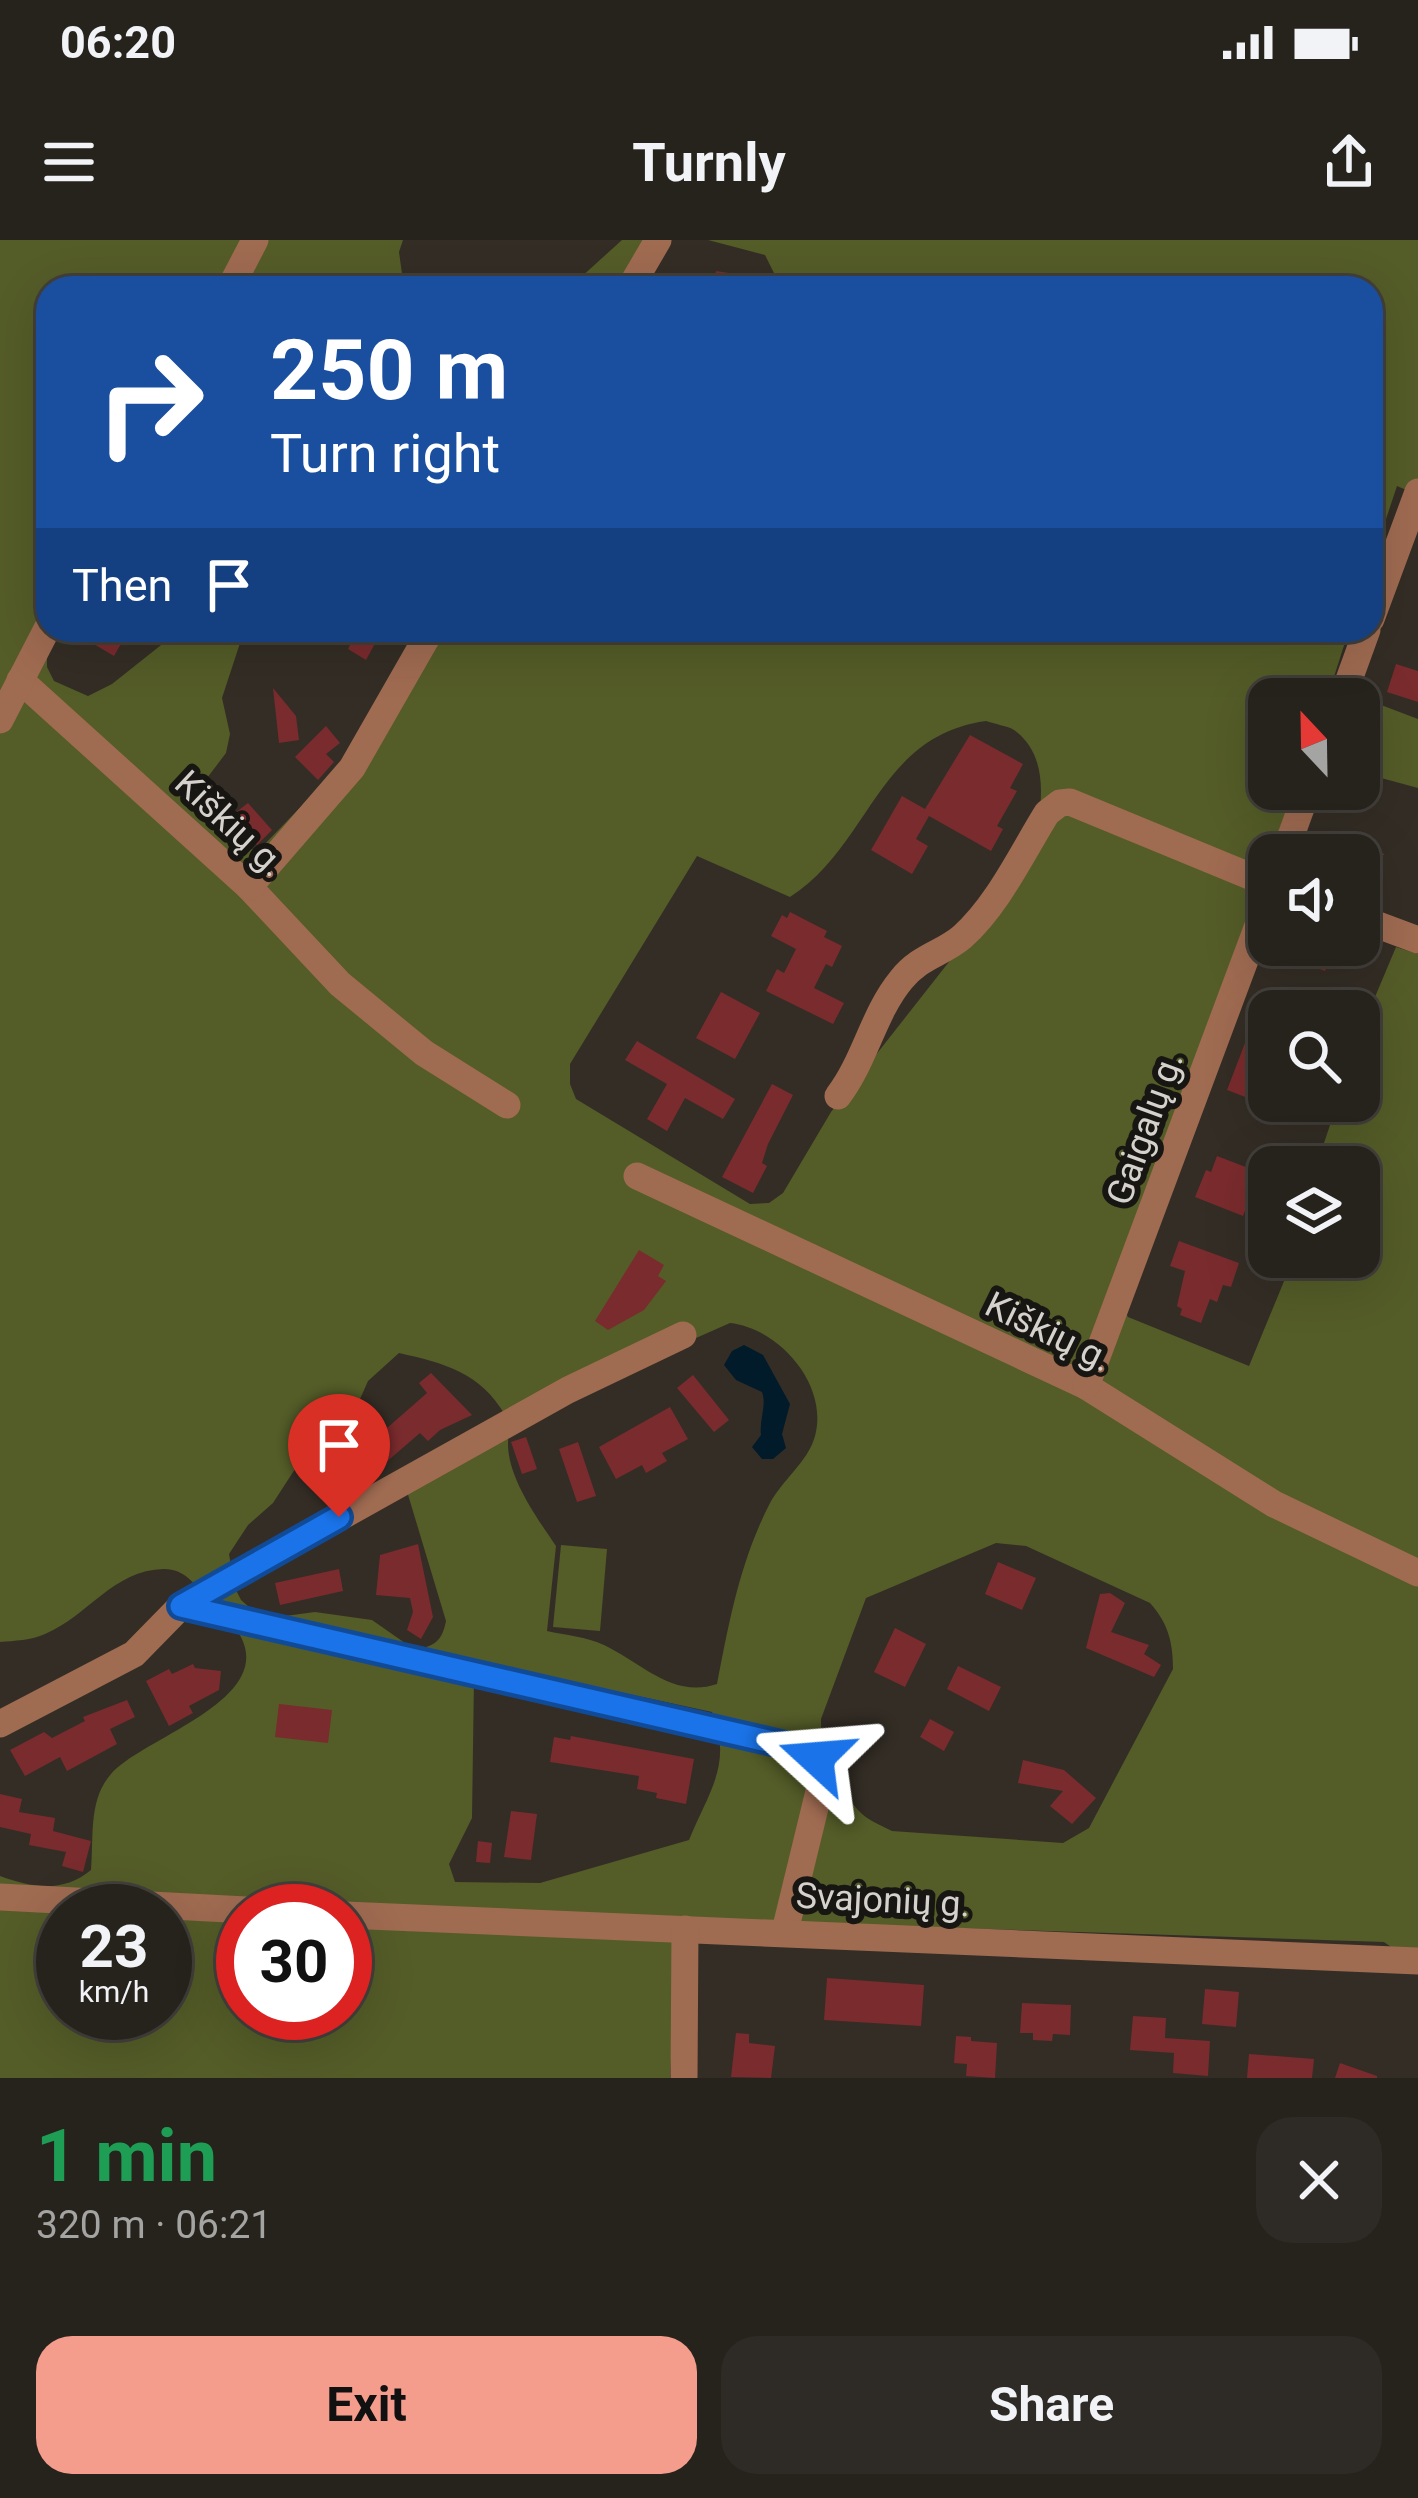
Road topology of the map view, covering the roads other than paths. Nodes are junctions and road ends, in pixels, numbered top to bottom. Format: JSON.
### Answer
{"nodes":[{"id":1,"x":255,"y":240,"type":"edge"},
{"id":2,"x":658,"y":240,"type":"edge"},
{"id":3,"x":236,"y":276,"type":"edge"},
{"id":4,"x":637,"y":276,"type":"edge"},
{"id":5,"x":1418,"y":492,"type":"edge"},
{"id":6,"x":1383,"y":587,"type":"edge"},
{"id":7,"x":40,"y":642,"type":"edge"},
{"id":8,"x":424,"y":642,"type":"edge"},
{"id":9,"x":1363,"y":642,"type":"edge"},
{"id":10,"x":1350,"y":678,"type":"edge"},
{"id":11,"x":20,"y":680,"type":"junction"},
{"id":12,"x":0,"y":720,"type":"edge"},
{"id":13,"x":1248,"y":875,"type":"edge"},
{"id":14,"x":249,"y":887,"type":"junction"},
{"id":15,"x":1380,"y":926,"type":"edge"},
{"id":16,"x":1418,"y":940,"type":"edge"},
{"id":17,"x":1248,"y":952,"type":"edge"},
{"id":18,"x":838,"y":1096,"type":"dead end"},
{"id":19,"x":507,"y":1105,"type":"dead end"},
{"id":20,"x":637,"y":1176,"type":"dead end"},
{"id":21,"x":683,"y":1335,"type":"dead end"},
{"id":22,"x":1086,"y":1386,"type":"junction"},
{"id":23,"x":1418,"y":1574,"type":"edge"},
{"id":24,"x":181,"y":1606,"type":"junction"},
{"id":25,"x":0,"y":1724,"type":"edge"},
{"id":26,"x":0,"y":1897,"type":"edge"},
{"id":27,"x":216,"y":1908,"type":"edge"},
{"id":28,"x":372,"y":1916,"type":"edge"},
{"id":29,"x":685,"y":1929,"type":"junction"},
{"id":30,"x":785,"y":1931,"type":"junction"},
{"id":31,"x":1418,"y":1961,"type":"edge"},
{"id":32,"x":684,"y":2078,"type":"edge"}],
"edges":[{"from":1,"to":3,"type":"street"},
{"from":2,"to":4,"type":"street"},
{"from":5,"to":6,"type":"street"},
{"from":7,"to":11,"type":"street"},
{"from":8,"to":14,"type":"street"},
{"from":9,"to":10,"type":"street"},
{"from":11,"to":12,"type":"street"},
{"from":11,"to":14,"type":"street","name":"Kiškių g."},
{"from":13,"to":18,"type":"street"},
{"from":14,"to":19,"type":"street","name":"Kiškių g."},
{"from":15,"to":16,"type":"street"},
{"from":17,"to":22,"type":"street","name":"Gaigalų g."},
{"from":20,"to":22,"type":"street","name":"Kiškių g."},
{"from":21,"to":24,"type":"street"},
{"from":22,"to":23,"type":"street","name":"Kiškių g."},
{"from":24,"to":25,"type":"street"},
{"from":24,"to":30,"type":"street"},
{"from":26,"to":27,"type":"street"},
{"from":28,"to":29,"type":"street","name":"Svajonių g."},
{"from":29,"to":30,"type":"street","name":"Svajonių g."},
{"from":29,"to":32,"type":"street"},
{"from":30,"to":31,"type":"street","name":"Svajonių g."}]}
